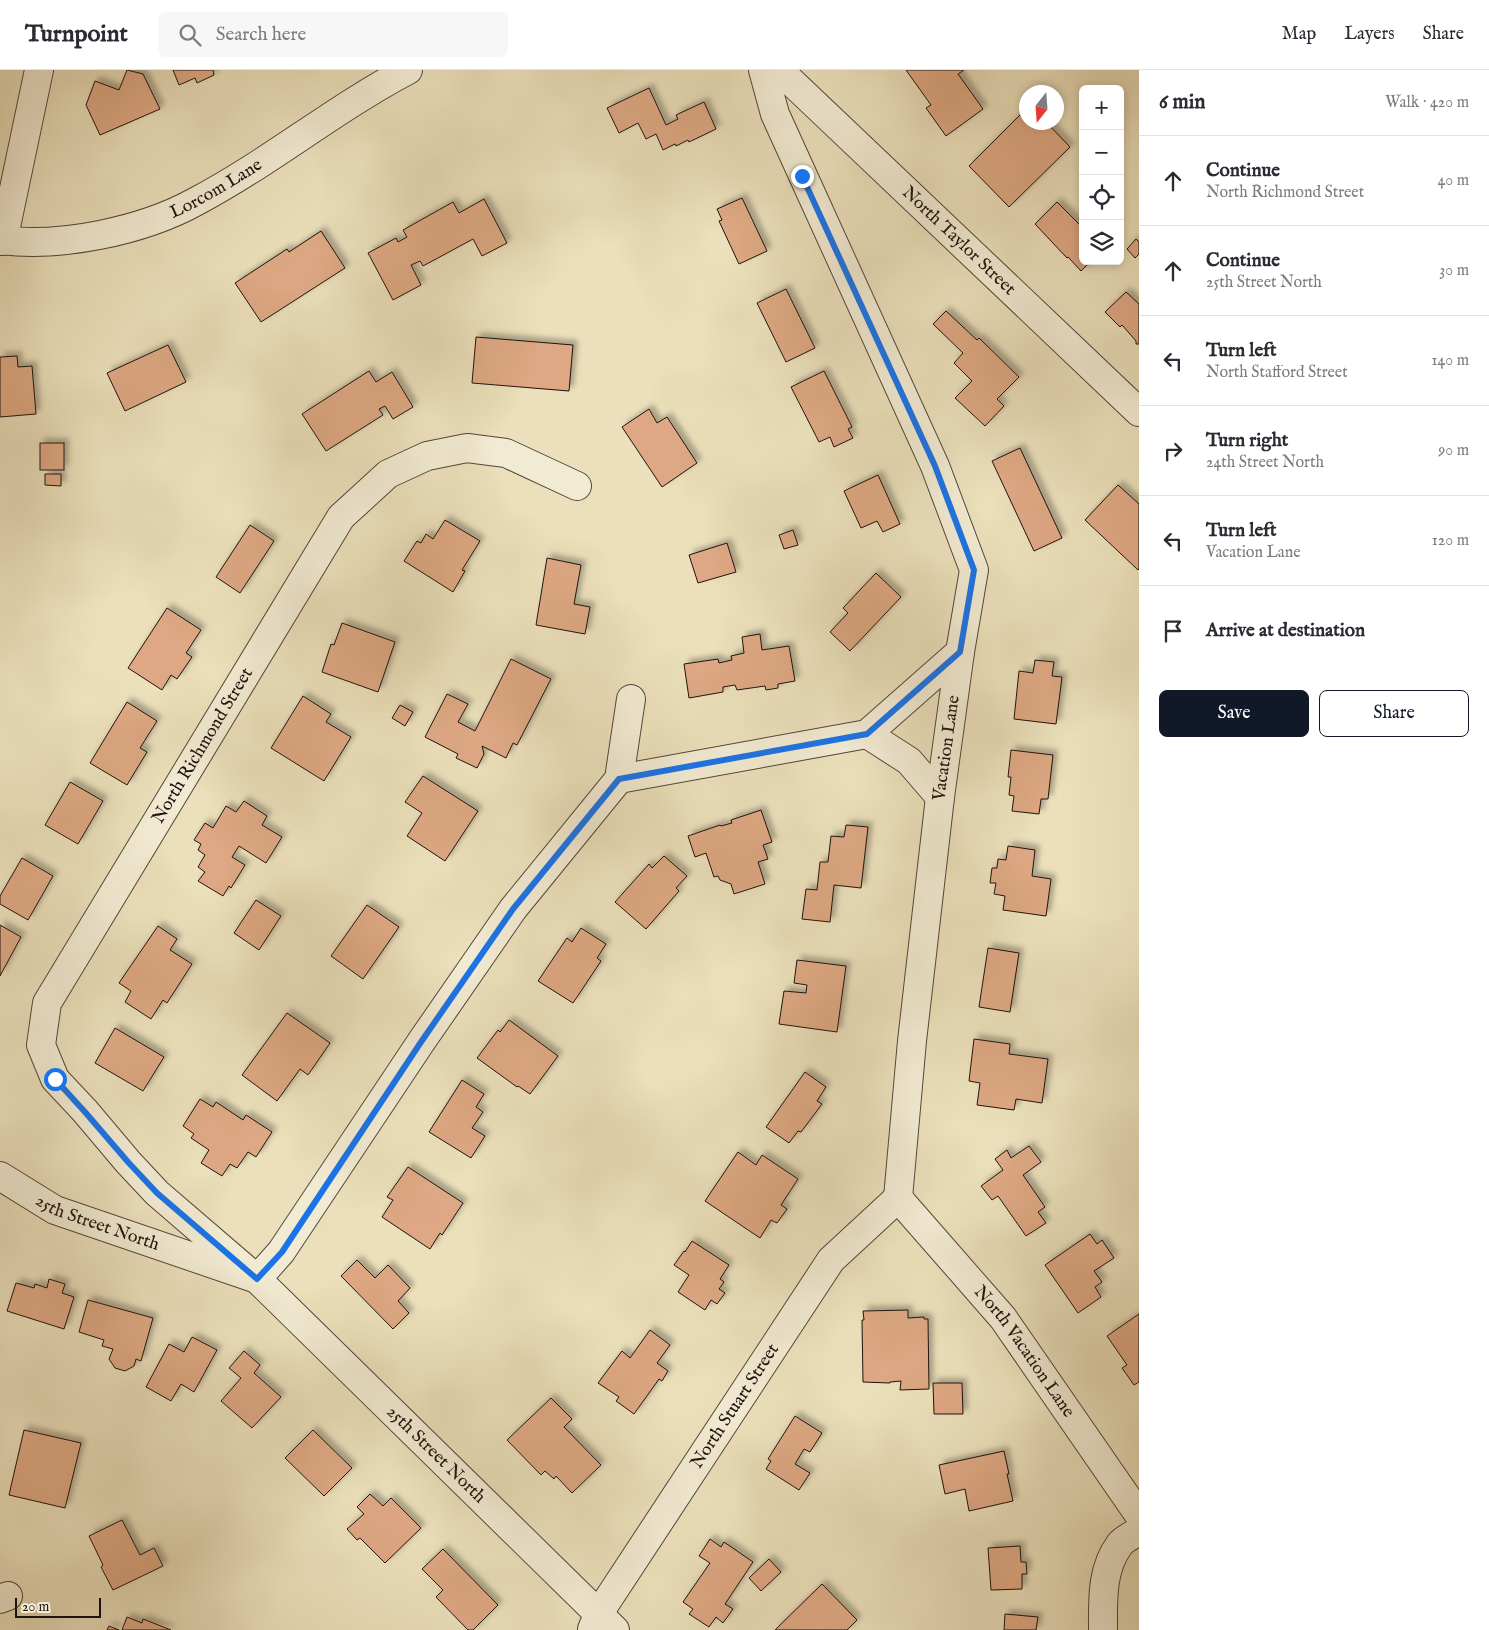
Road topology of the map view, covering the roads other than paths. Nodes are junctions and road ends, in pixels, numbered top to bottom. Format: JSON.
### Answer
{"nodes":[{"id":1,"x":38,"y":70,"type":"edge"},
{"id":2,"x":408,"y":70,"type":"edge"},
{"id":3,"x":763,"y":70,"type":"edge"},
{"id":4,"x":779,"y":70,"type":"edge"},
{"id":5,"x":2,"y":241,"type":"edge"},
{"id":6,"x":1139,"y":412,"type":"edge"},
{"id":7,"x":577,"y":486,"type":"dead end"},
{"id":8,"x":960,"y":652,"type":"junction"},
{"id":9,"x":631,"y":699,"type":"dead end"},
{"id":10,"x":867,"y":734,"type":"junction"},
{"id":11,"x":619,"y":779,"type":"junction"},
{"id":12,"x":940,"y":797,"type":"junction"},
{"id":13,"x":0,"y":1176,"type":"edge"},
{"id":14,"x":157,"y":1193,"type":"joint"},
{"id":15,"x":898,"y":1198,"type":"junction"},
{"id":16,"x":257,"y":1279,"type":"junction"},
{"id":17,"x":1139,"y":1515,"type":"edge"},
{"id":18,"x":1139,"y":1531,"type":"edge"},
{"id":19,"x":602,"y":1624,"type":"edge"},
{"id":20,"x":1103,"y":1630,"type":"edge"}],
"edges":[{"from":1,"to":5,"type":"street"},
{"from":2,"to":5,"type":"street","name":"Lorcom Lane"},
{"from":3,"to":8,"type":"street","name":"Vacation Lane"},
{"from":4,"to":6,"type":"street","name":"North Taylor Street"},
{"from":7,"to":14,"type":"street","name":"North Richmond Street"},
{"from":8,"to":10,"type":"street"},
{"from":8,"to":12,"type":"street","name":"Vacation Lane"},
{"from":9,"to":11,"type":"street"},
{"from":10,"to":11,"type":"street"},
{"from":10,"to":12,"type":"street"},
{"from":11,"to":16,"type":"street"},
{"from":12,"to":15,"type":"street","name":"Vacation Lane"},
{"from":13,"to":16,"type":"street","name":"25th Street North"},
{"from":14,"to":16,"type":"street","name":"25th Street North"},
{"from":15,"to":17,"type":"street","name":"North Vacation Lane"},
{"from":15,"to":19,"type":"street","name":"North Stuart Street"},
{"from":16,"to":19,"type":"street","name":"25th Street North"},
{"from":18,"to":20,"type":"street"}]}
